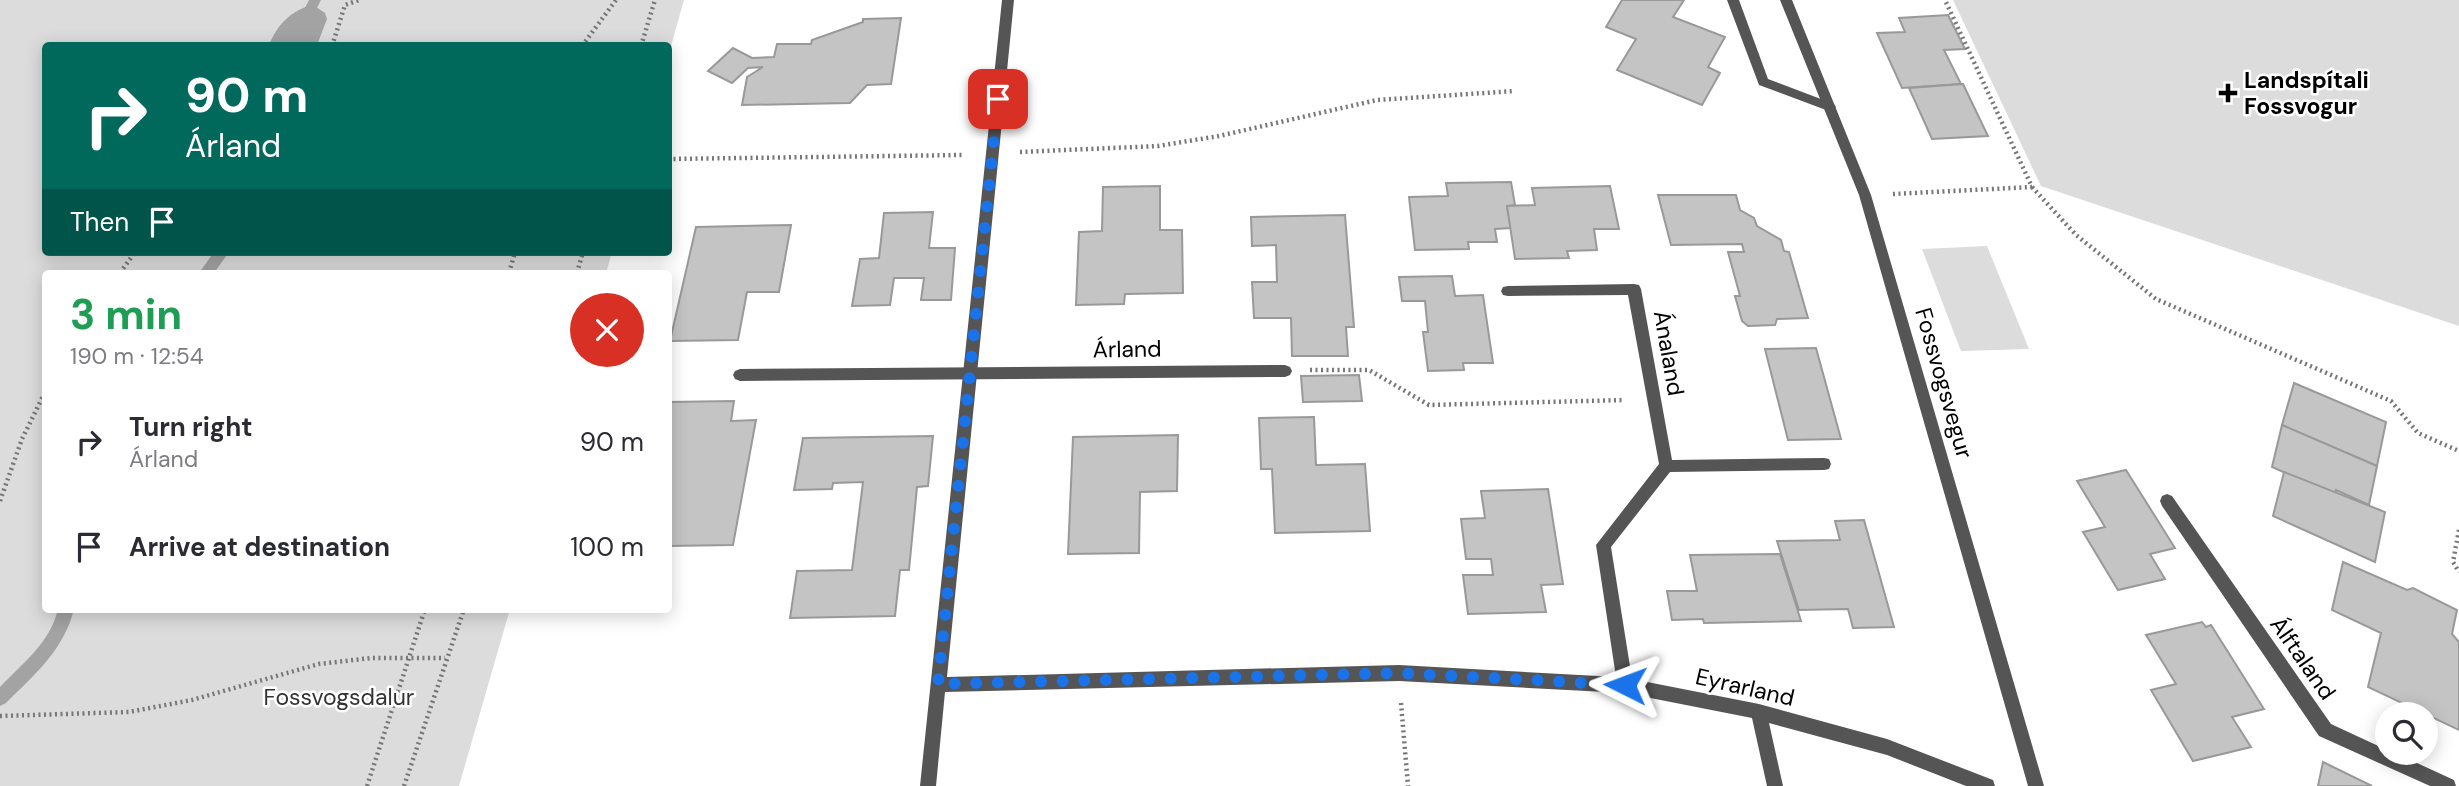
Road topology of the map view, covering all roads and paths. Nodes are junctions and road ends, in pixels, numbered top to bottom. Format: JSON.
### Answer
{"nodes":[{"id":1,"x":359,"y":0,"type":"edge"},
{"id":2,"x":616,"y":0,"type":"edge"},
{"id":3,"x":654,"y":0,"type":"edge"},
{"id":4,"x":1008,"y":0,"type":"edge"},
{"id":5,"x":1732,"y":0,"type":"edge"},
{"id":6,"x":1786,"y":0,"type":"edge"},
{"id":7,"x":1945,"y":0,"type":"edge"},
{"id":8,"x":333,"y":42,"type":"edge"},
{"id":9,"x":585,"y":42,"type":"edge"},
{"id":10,"x":642,"y":42,"type":"edge"},
{"id":11,"x":1515,"y":91,"type":"dead end"},
{"id":12,"x":1830,"y":107,"type":"junction"},
{"id":13,"x":1016,"y":152,"type":"dead end"},
{"id":14,"x":964,"y":155,"type":"dead end"},
{"id":15,"x":672,"y":159,"type":"edge"},
{"id":16,"x":2032,"y":187,"type":"junction"},
{"id":17,"x":1865,"y":195,"type":"junction"},
{"id":18,"x":1508,"y":291,"type":"dead end"},
{"id":19,"x":1285,"y":371,"type":"joint"},
{"id":20,"x":970,"y":373,"type":"junction"},
{"id":21,"x":740,"y":375,"type":"dead end"},
{"id":22,"x":42,"y":398,"type":"edge"},
{"id":23,"x":1654,"y":399,"type":"junction"},
{"id":24,"x":2459,"y":451,"type":"edge"},
{"id":25,"x":1824,"y":464,"type":"dead end"},
{"id":26,"x":1666,"y":466,"type":"junction"},
{"id":27,"x":0,"y":501,"type":"edge"},
{"id":28,"x":2167,"y":501,"type":"dead end"},
{"id":29,"x":2459,"y":530,"type":"edge"},
{"id":30,"x":2459,"y":572,"type":"edge"},
{"id":31,"x":424,"y":613,"type":"edge"},
{"id":32,"x":462,"y":613,"type":"edge"},
{"id":33,"x":409,"y":657,"type":"junction"},
{"id":34,"x":445,"y":657,"type":"junction"},
{"id":35,"x":938,"y":684,"type":"junction"},
{"id":36,"x":1625,"y":685,"type":"junction"},
{"id":37,"x":1400,"y":698,"type":"dead end"},
{"id":38,"x":1759,"y":712,"type":"junction"},
{"id":39,"x":0,"y":716,"type":"edge"},
{"id":40,"x":367,"y":786,"type":"edge"},
{"id":41,"x":404,"y":786,"type":"edge"},
{"id":42,"x":928,"y":786,"type":"edge"},
{"id":43,"x":1408,"y":786,"type":"edge"},
{"id":44,"x":1774,"y":786,"type":"edge"},
{"id":45,"x":1987,"y":786,"type":"edge"},
{"id":46,"x":2036,"y":786,"type":"edge"},
{"id":47,"x":2448,"y":786,"type":"edge"}],
"edges":[{"from":1,"to":8,"type":"path"},
{"from":2,"to":9,"type":"path"},
{"from":3,"to":10,"type":"path"},
{"from":4,"to":20,"type":"street"},
{"from":5,"to":12,"type":"street"},
{"from":6,"to":12,"type":"street","name":"Fossvogsvegur"},
{"from":7,"to":16,"type":"path"},
{"from":11,"to":13,"type":"path"},
{"from":12,"to":17,"type":"street","name":"Fossvogsvegur"},
{"from":14,"to":15,"type":"path"},
{"from":16,"to":17,"type":"path"},
{"from":16,"to":24,"type":"path"},
{"from":17,"to":46,"type":"street","name":"Fossvogsvegur"},
{"from":18,"to":23,"type":"street","name":"Ánaland"},
{"from":19,"to":20,"type":"street","name":"Árland"},
{"from":19,"to":23,"type":"path"},
{"from":20,"to":21,"type":"street","name":"Árland"},
{"from":20,"to":35,"type":"street"},
{"from":22,"to":27,"type":"path"},
{"from":23,"to":26,"type":"street","name":"Ánaland"},
{"from":25,"to":26,"type":"street"},
{"from":26,"to":36,"type":"street"},
{"from":28,"to":47,"type":"street","name":"Álftaland"},
{"from":29,"to":30,"type":"path"},
{"from":31,"to":33,"type":"path"},
{"from":32,"to":34,"type":"path"},
{"from":33,"to":34,"type":"path"},
{"from":33,"to":39,"type":"path"},
{"from":33,"to":40,"type":"path"},
{"from":34,"to":41,"type":"path"},
{"from":35,"to":36,"type":"street","name":"Eyrarland"},
{"from":35,"to":42,"type":"street"},
{"from":36,"to":38,"type":"street","name":"Eyrarland"},
{"from":37,"to":43,"type":"path"},
{"from":38,"to":44,"type":"street"},
{"from":38,"to":45,"type":"street","name":"Eyrarland"}]}
